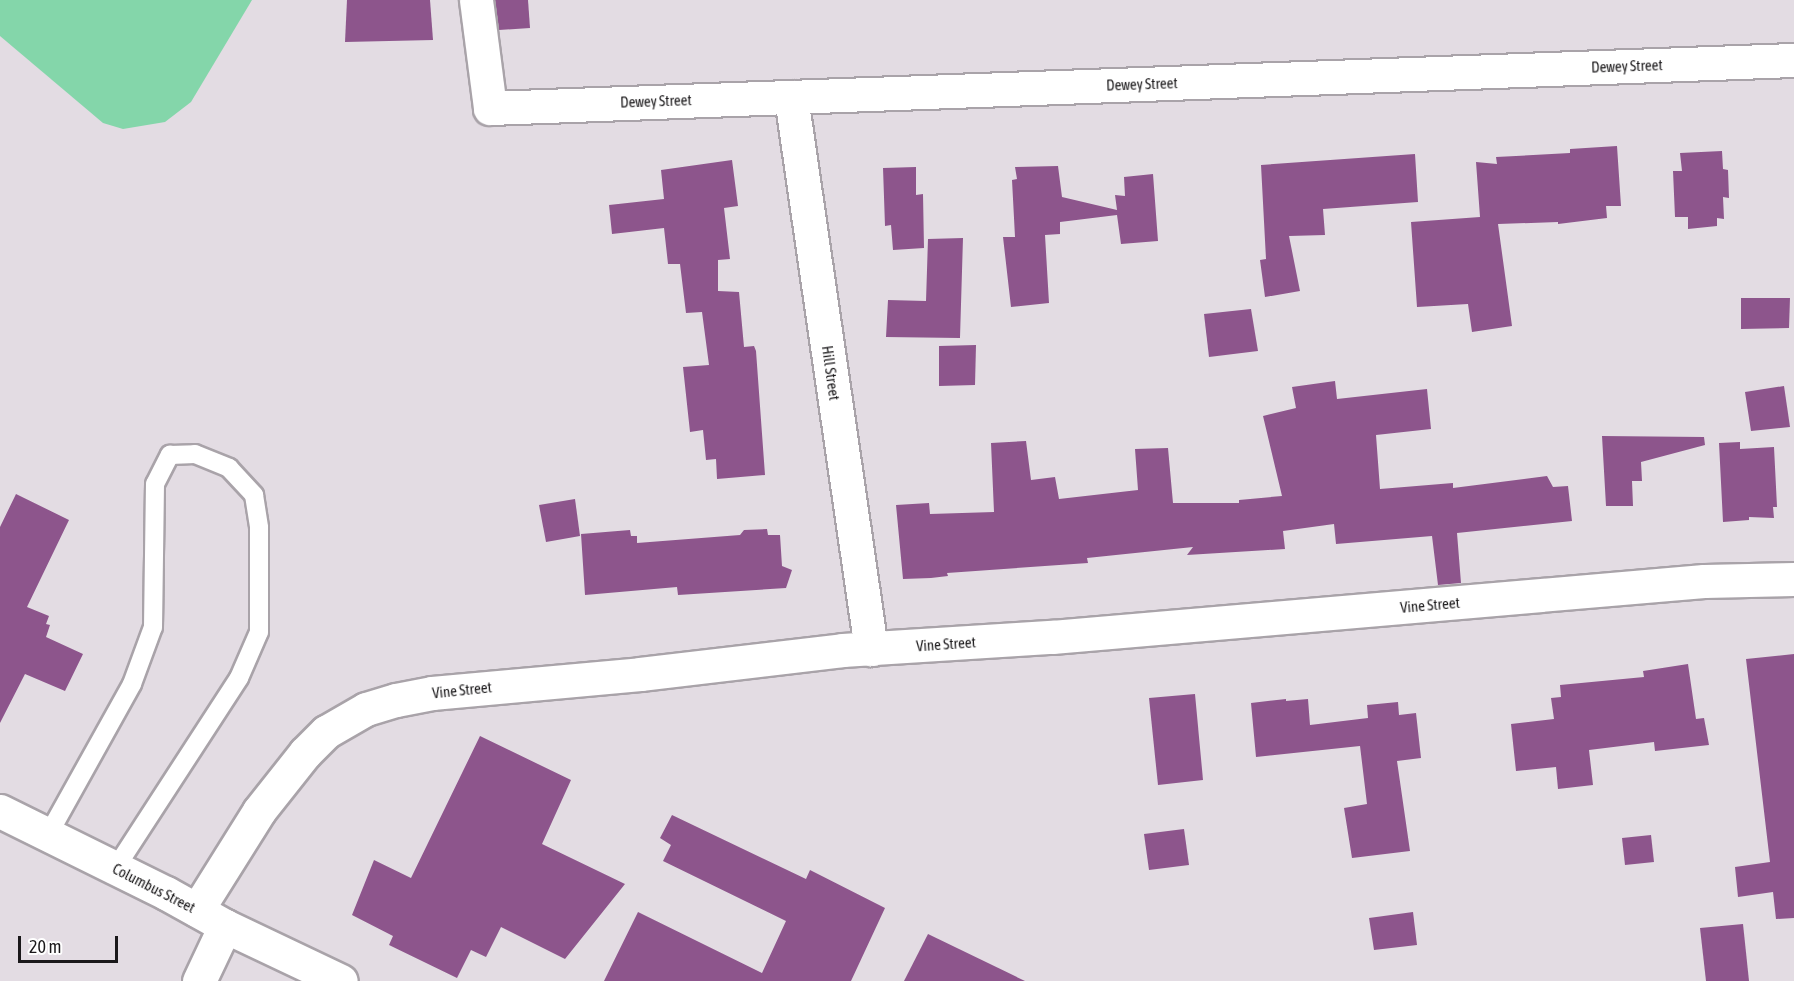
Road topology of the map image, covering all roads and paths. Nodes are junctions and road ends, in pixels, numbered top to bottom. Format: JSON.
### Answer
{"nodes":[{"id":1,"x":476,"y":0,"type":"edge"},
{"id":2,"x":1794,"y":60,"type":"edge"},
{"id":3,"x":791,"y":98,"type":"junction"},
{"id":4,"x":1794,"y":579,"type":"edge"},
{"id":5,"x":871,"y":649,"type":"junction"},
{"id":6,"x":0,"y":811,"type":"edge"},
{"id":7,"x":48,"y":835,"type":"junction"},
{"id":8,"x":116,"y":869,"type":"junction"},
{"id":9,"x":197,"y":910,"type":"junction"},
{"id":10,"x":225,"y":926,"type":"junction"},
{"id":11,"x":200,"y":981,"type":"edge"},
{"id":12,"x":341,"y":981,"type":"edge"}],
"edges":[{"from":1,"to":3,"type":"street","name":"Dewey Street"},
{"from":2,"to":3,"type":"street","name":"Dewey Street"},
{"from":3,"to":5,"type":"street","name":"Hill Street"},
{"from":4,"to":5,"type":"street","name":"Vine Street"},
{"from":5,"to":9,"type":"street","name":"Vine Street"},
{"from":6,"to":7,"type":"street","name":"Columbus Street"},
{"from":7,"to":8,"type":"street","name":"Columbus Street"},
{"from":7,"to":8,"type":"lane"},
{"from":8,"to":9,"type":"street","name":"Columbus Street"},
{"from":9,"to":10,"type":"street","name":"Columbus Street"},
{"from":10,"to":11,"type":"street"},
{"from":10,"to":12,"type":"street","name":"Columbus Street"}]}
